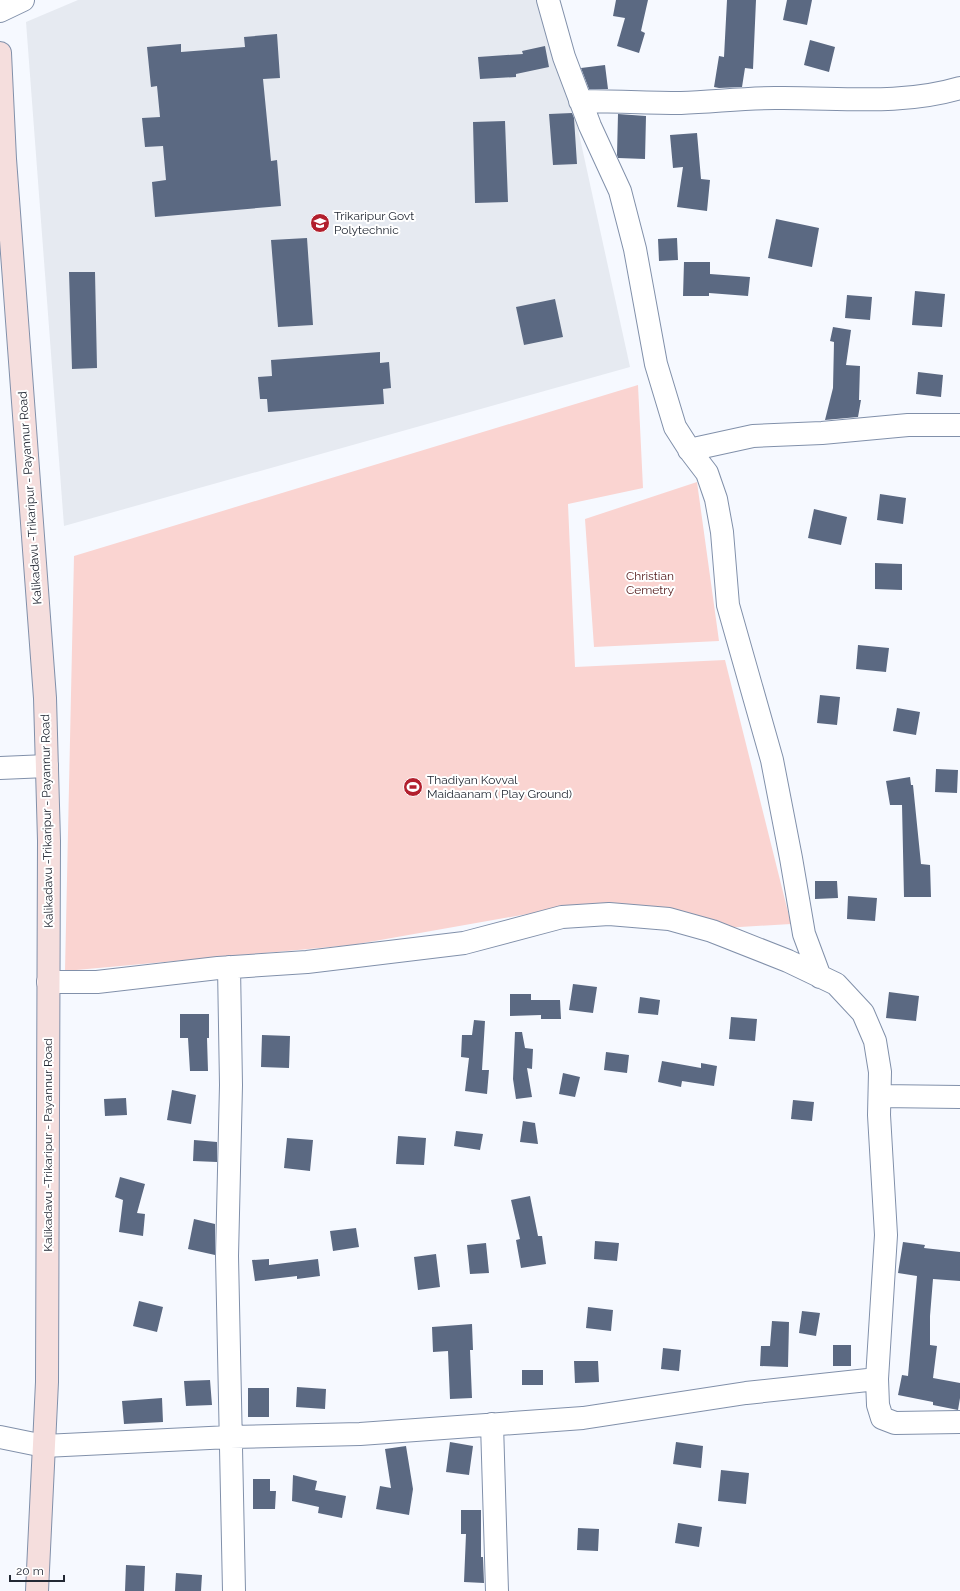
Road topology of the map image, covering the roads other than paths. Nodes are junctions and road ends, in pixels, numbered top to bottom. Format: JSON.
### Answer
{"nodes":[{"id":1,"x":23,"y":0,"type":"edge"},
{"id":2,"x":548,"y":0,"type":"edge"},
{"id":3,"x":0,"y":11,"type":"edge"},
{"id":4,"x":0,"y":53,"type":"edge"},
{"id":5,"x":960,"y":88,"type":"edge"},
{"id":6,"x":580,"y":101,"type":"junction"},
{"id":7,"x":960,"y":426,"type":"edge"},
{"id":8,"x":689,"y":450,"type":"junction"},
{"id":9,"x":47,"y":766,"type":"junction"},
{"id":10,"x":0,"y":768,"type":"edge"},
{"id":11,"x":229,"y":967,"type":"junction"},
{"id":12,"x":820,"y":977,"type":"junction"},
{"id":13,"x":48,"y":982,"type":"junction"},
{"id":14,"x":880,"y":1096,"type":"junction"},
{"id":15,"x":960,"y":1097,"type":"edge"},
{"id":16,"x":877,"y":1379,"type":"junction"},
{"id":17,"x":960,"y":1422,"type":"edge"},
{"id":18,"x":492,"y":1424,"type":"junction"},
{"id":19,"x":0,"y":1437,"type":"edge"},
{"id":20,"x":230,"y":1437,"type":"junction"},
{"id":21,"x":44,"y":1446,"type":"junction"},
{"id":22,"x":37,"y":1591,"type":"edge"},
{"id":23,"x":234,"y":1591,"type":"edge"},
{"id":24,"x":498,"y":1591,"type":"edge"}],
"edges":[{"from":1,"to":3,"type":"street"},
{"from":2,"to":6,"type":"street"},
{"from":4,"to":9,"type":"main road","name":"Kalikadavu -Trikaripur - Payannur Road"},
{"from":5,"to":6,"type":"street"},
{"from":6,"to":8,"type":"street"},
{"from":7,"to":8,"type":"street"},
{"from":8,"to":12,"type":"street"},
{"from":9,"to":10,"type":"street"},
{"from":9,"to":13,"type":"main road","name":"Kalikadavu -Trikaripur - Payannur Road"},
{"from":11,"to":12,"type":"street"},
{"from":11,"to":13,"type":"street"},
{"from":11,"to":20,"type":"street"},
{"from":12,"to":14,"type":"street"},
{"from":13,"to":21,"type":"main road","name":"Kalikadavu -Trikaripur - Payannur Road"},
{"from":14,"to":15,"type":"street"},
{"from":14,"to":16,"type":"street"},
{"from":16,"to":17,"type":"street"},
{"from":16,"to":18,"type":"street"},
{"from":18,"to":20,"type":"street"},
{"from":18,"to":24,"type":"street"},
{"from":19,"to":21,"type":"street"},
{"from":20,"to":21,"type":"street"},
{"from":20,"to":23,"type":"street"},
{"from":21,"to":22,"type":"main road","name":"Kalikadavu -Trikaripur - Payannur Road"}]}
